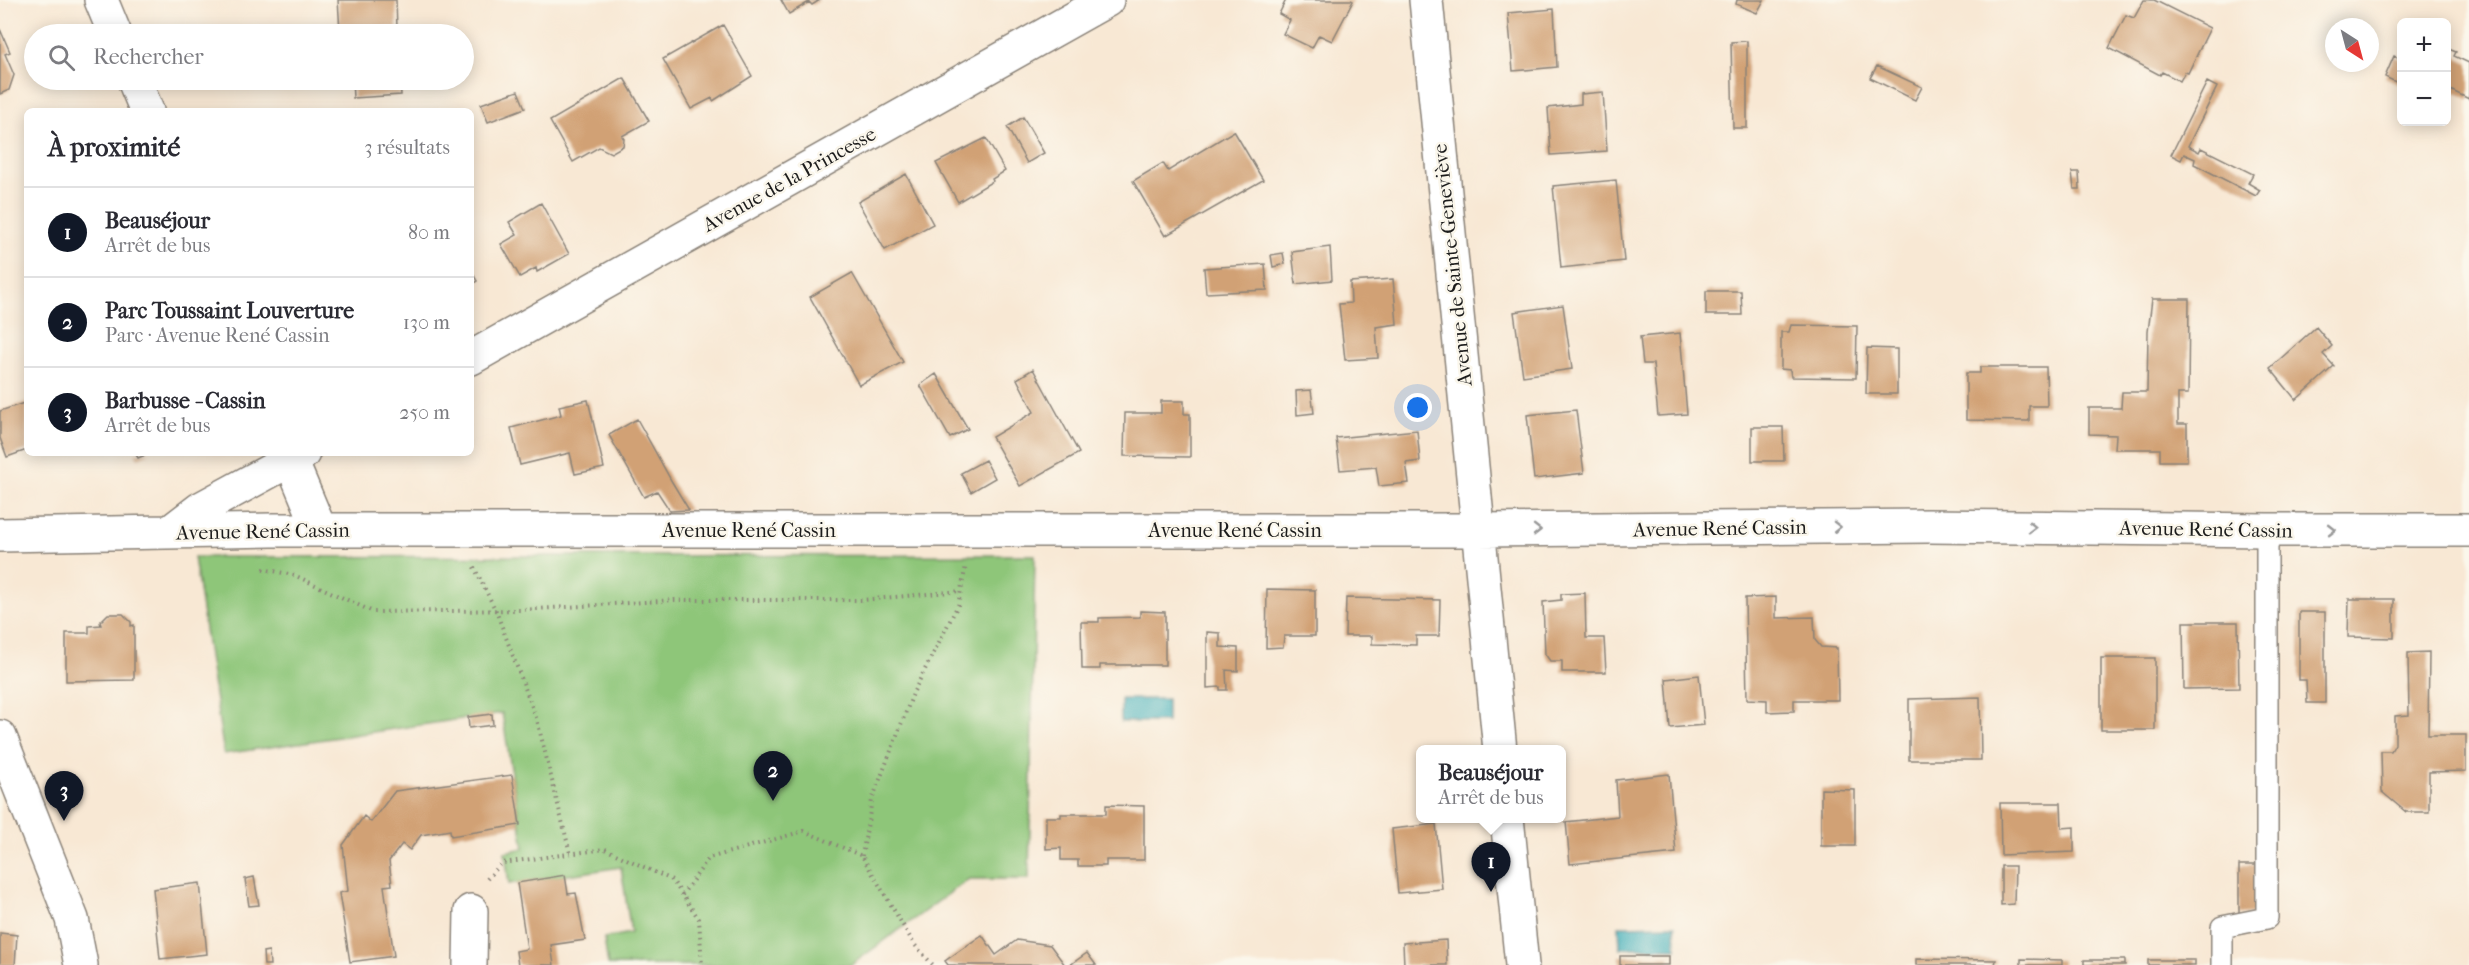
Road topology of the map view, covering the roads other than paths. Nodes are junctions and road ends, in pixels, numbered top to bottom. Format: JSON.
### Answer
{"nodes":[{"id":1,"x":101,"y":0,"type":"edge"},
{"id":2,"x":1107,"y":0,"type":"edge"},
{"id":3,"x":1426,"y":0,"type":"edge"},
{"id":4,"x":111,"y":24,"type":"edge"},
{"id":5,"x":138,"y":90,"type":"edge"},
{"id":6,"x":146,"y":108,"type":"edge"},
{"id":7,"x":474,"y":356,"type":"edge"},
{"id":8,"x":292,"y":456,"type":"edge"},
{"id":9,"x":294,"y":456,"type":"edge"},
{"id":10,"x":320,"y":530,"type":"junction"},
{"id":11,"x":1478,"y":530,"type":"junction"},
{"id":12,"x":2267,"y":530,"type":"junction"},
{"id":13,"x":2469,"y":530,"type":"edge"},
{"id":14,"x":170,"y":532,"type":"junction"},
{"id":15,"x":0,"y":535,"type":"edge"},
{"id":16,"x":0,"y":737,"type":"edge"},
{"id":17,"x":1500,"y":745,"type":"edge"},
{"id":18,"x":1507,"y":823,"type":"edge"},
{"id":19,"x":471,"y":911,"type":"road end"},
{"id":20,"x":81,"y":965,"type":"edge"},
{"id":21,"x":470,"y":965,"type":"edge"},
{"id":22,"x":1522,"y":965,"type":"edge"},
{"id":23,"x":2222,"y":965,"type":"edge"}],
"edges":[{"from":1,"to":4,"type":"street"},
{"from":2,"to":7,"type":"street","name":"Avenue de la Princesse"},
{"from":3,"to":11,"type":"street","name":"Avenue de Sainte-Geneviève"},
{"from":5,"to":6,"type":"street"},
{"from":8,"to":14,"type":"street"},
{"from":9,"to":10,"type":"street"},
{"from":10,"to":11,"type":"street","name":"Avenue René Cassin"},
{"from":10,"to":14,"type":"street","name":"Avenue René Cassin"},
{"from":11,"to":12,"type":"street","name":"Avenue René Cassin","one_way":true},
{"from":11,"to":17,"type":"street","name":"Avenue de Sainte-Geneviève"},
{"from":12,"to":13,"type":"street","name":"Avenue René Cassin","one_way":true},
{"from":12,"to":23,"type":"lane"},
{"from":14,"to":15,"type":"street","name":"Avenue René Cassin"},
{"from":16,"to":20,"type":"street"},
{"from":18,"to":22,"type":"street"},
{"from":19,"to":21,"type":"street"}]}
